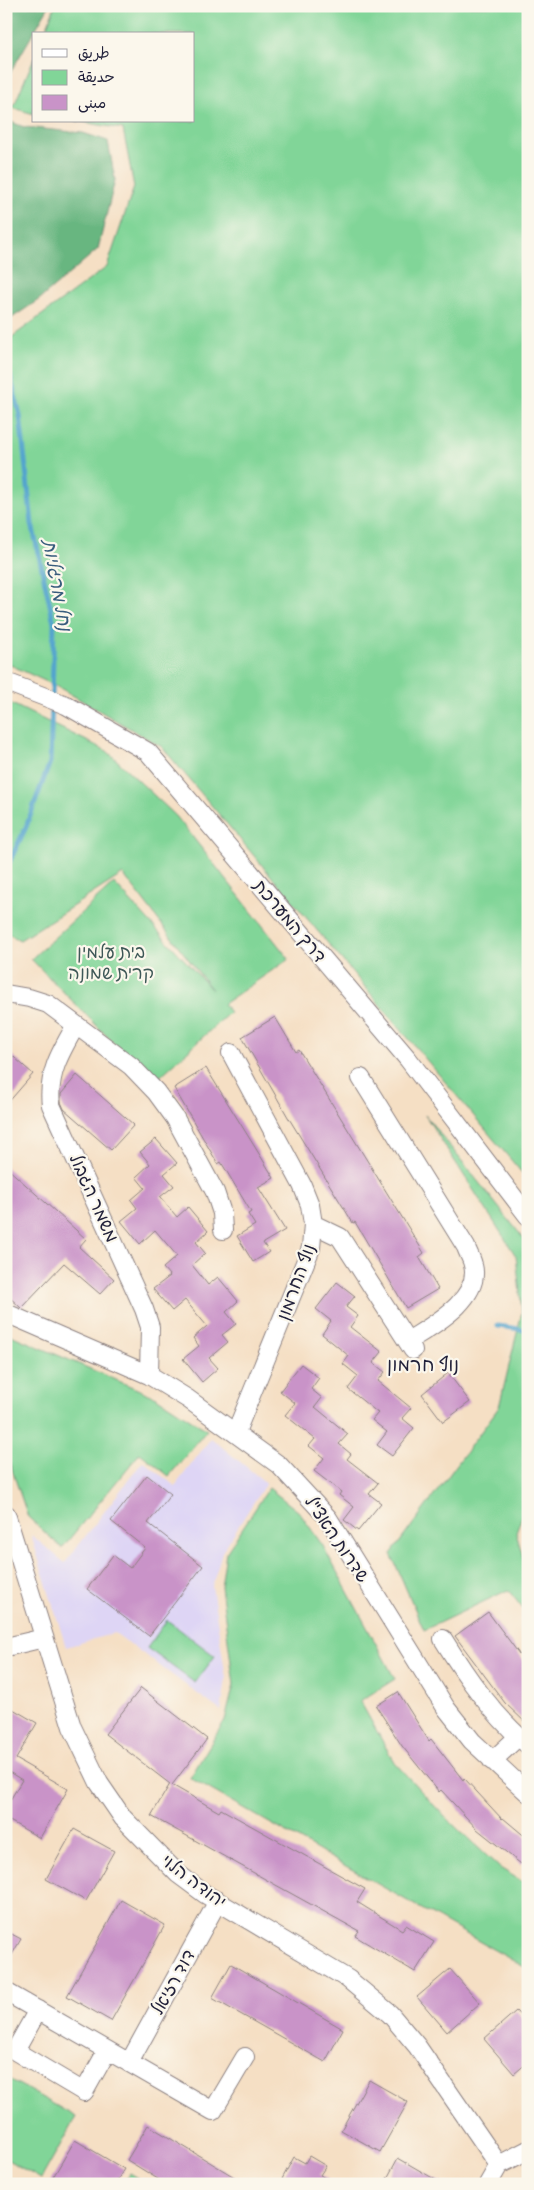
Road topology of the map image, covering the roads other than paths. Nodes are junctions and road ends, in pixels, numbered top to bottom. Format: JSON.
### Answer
{"nodes":[{"id":1,"x":6,"y":682,"type":"edge"},
{"id":2,"x":6,"y":994,"type":"edge"},
{"id":3,"x":76,"y":1025,"type":"junction"},
{"id":4,"x":231,"y":1053,"type":"dead end"},
{"id":5,"x":361,"y":1078,"type":"dead end"},
{"id":6,"x":528,"y":1216,"type":"edge"},
{"id":7,"x":314,"y":1224,"type":"junction"},
{"id":8,"x":223,"y":1230,"type":"dead end"},
{"id":9,"x":6,"y":1313,"type":"edge"},
{"id":10,"x":149,"y":1375,"type":"junction"},
{"id":11,"x":236,"y":1432,"type":"junction"},
{"id":12,"x":6,"y":1514,"type":"edge"},
{"id":13,"x":44,"y":1638,"type":"junction"},
{"id":14,"x":443,"y":1639,"type":"dead end"},
{"id":15,"x":6,"y":1647,"type":"edge"},
{"id":16,"x":523,"y":1741,"type":"edge"},
{"id":17,"x":492,"y":1761,"type":"junction"},
{"id":18,"x":528,"y":1793,"type":"edge"},
{"id":19,"x":218,"y":1901,"type":"junction"},
{"id":20,"x":6,"y":1992,"type":"edge"},
{"id":21,"x":38,"y":2010,"type":"junction"},
{"id":22,"x":107,"y":2051,"type":"junction"},
{"id":23,"x":245,"y":2057,"type":"dead end"},
{"id":24,"x":129,"y":2063,"type":"junction"},
{"id":25,"x":528,"y":2150,"type":"edge"},
{"id":26,"x":498,"y":2165,"type":"junction"},
{"id":27,"x":488,"y":2184,"type":"edge"}],
"edges":[{"from":1,"to":6,"type":"street","name":"דרך המערכת"},
{"from":2,"to":3,"type":"street"},
{"from":3,"to":8,"type":"street"},
{"from":3,"to":10,"type":"street","name":"משמר הגבול"},
{"from":4,"to":7,"type":"street","name":"נוף החרמון"},
{"from":5,"to":7,"type":"street"},
{"from":7,"to":11,"type":"street","name":"נוף החרמון"},
{"from":9,"to":10,"type":"street","name":"שדרות האצ\"ל"},
{"from":10,"to":11,"type":"street","name":"שדרות האצ\"ל"},
{"from":11,"to":17,"type":"street","name":"שדרות האצ\"ל"},
{"from":12,"to":13,"type":"street","name":"יהודה הלוי"},
{"from":13,"to":15,"type":"street"},
{"from":13,"to":19,"type":"street","name":"יהודה הלוי"},
{"from":14,"to":16,"type":"street"},
{"from":16,"to":17,"type":"street"},
{"from":17,"to":18,"type":"street","name":"שדרות האצ\"ל"},
{"from":19,"to":24,"type":"street","name":"דוד רזיאל"},
{"from":19,"to":26,"type":"street","name":"יהודה הלוי"},
{"from":20,"to":21,"type":"street"},
{"from":21,"to":22,"type":"street"},
{"from":21,"to":22,"type":"street"},
{"from":22,"to":24,"type":"street"},
{"from":23,"to":24,"type":"street"},
{"from":25,"to":26,"type":"street"},
{"from":26,"to":27,"type":"street"}]}
